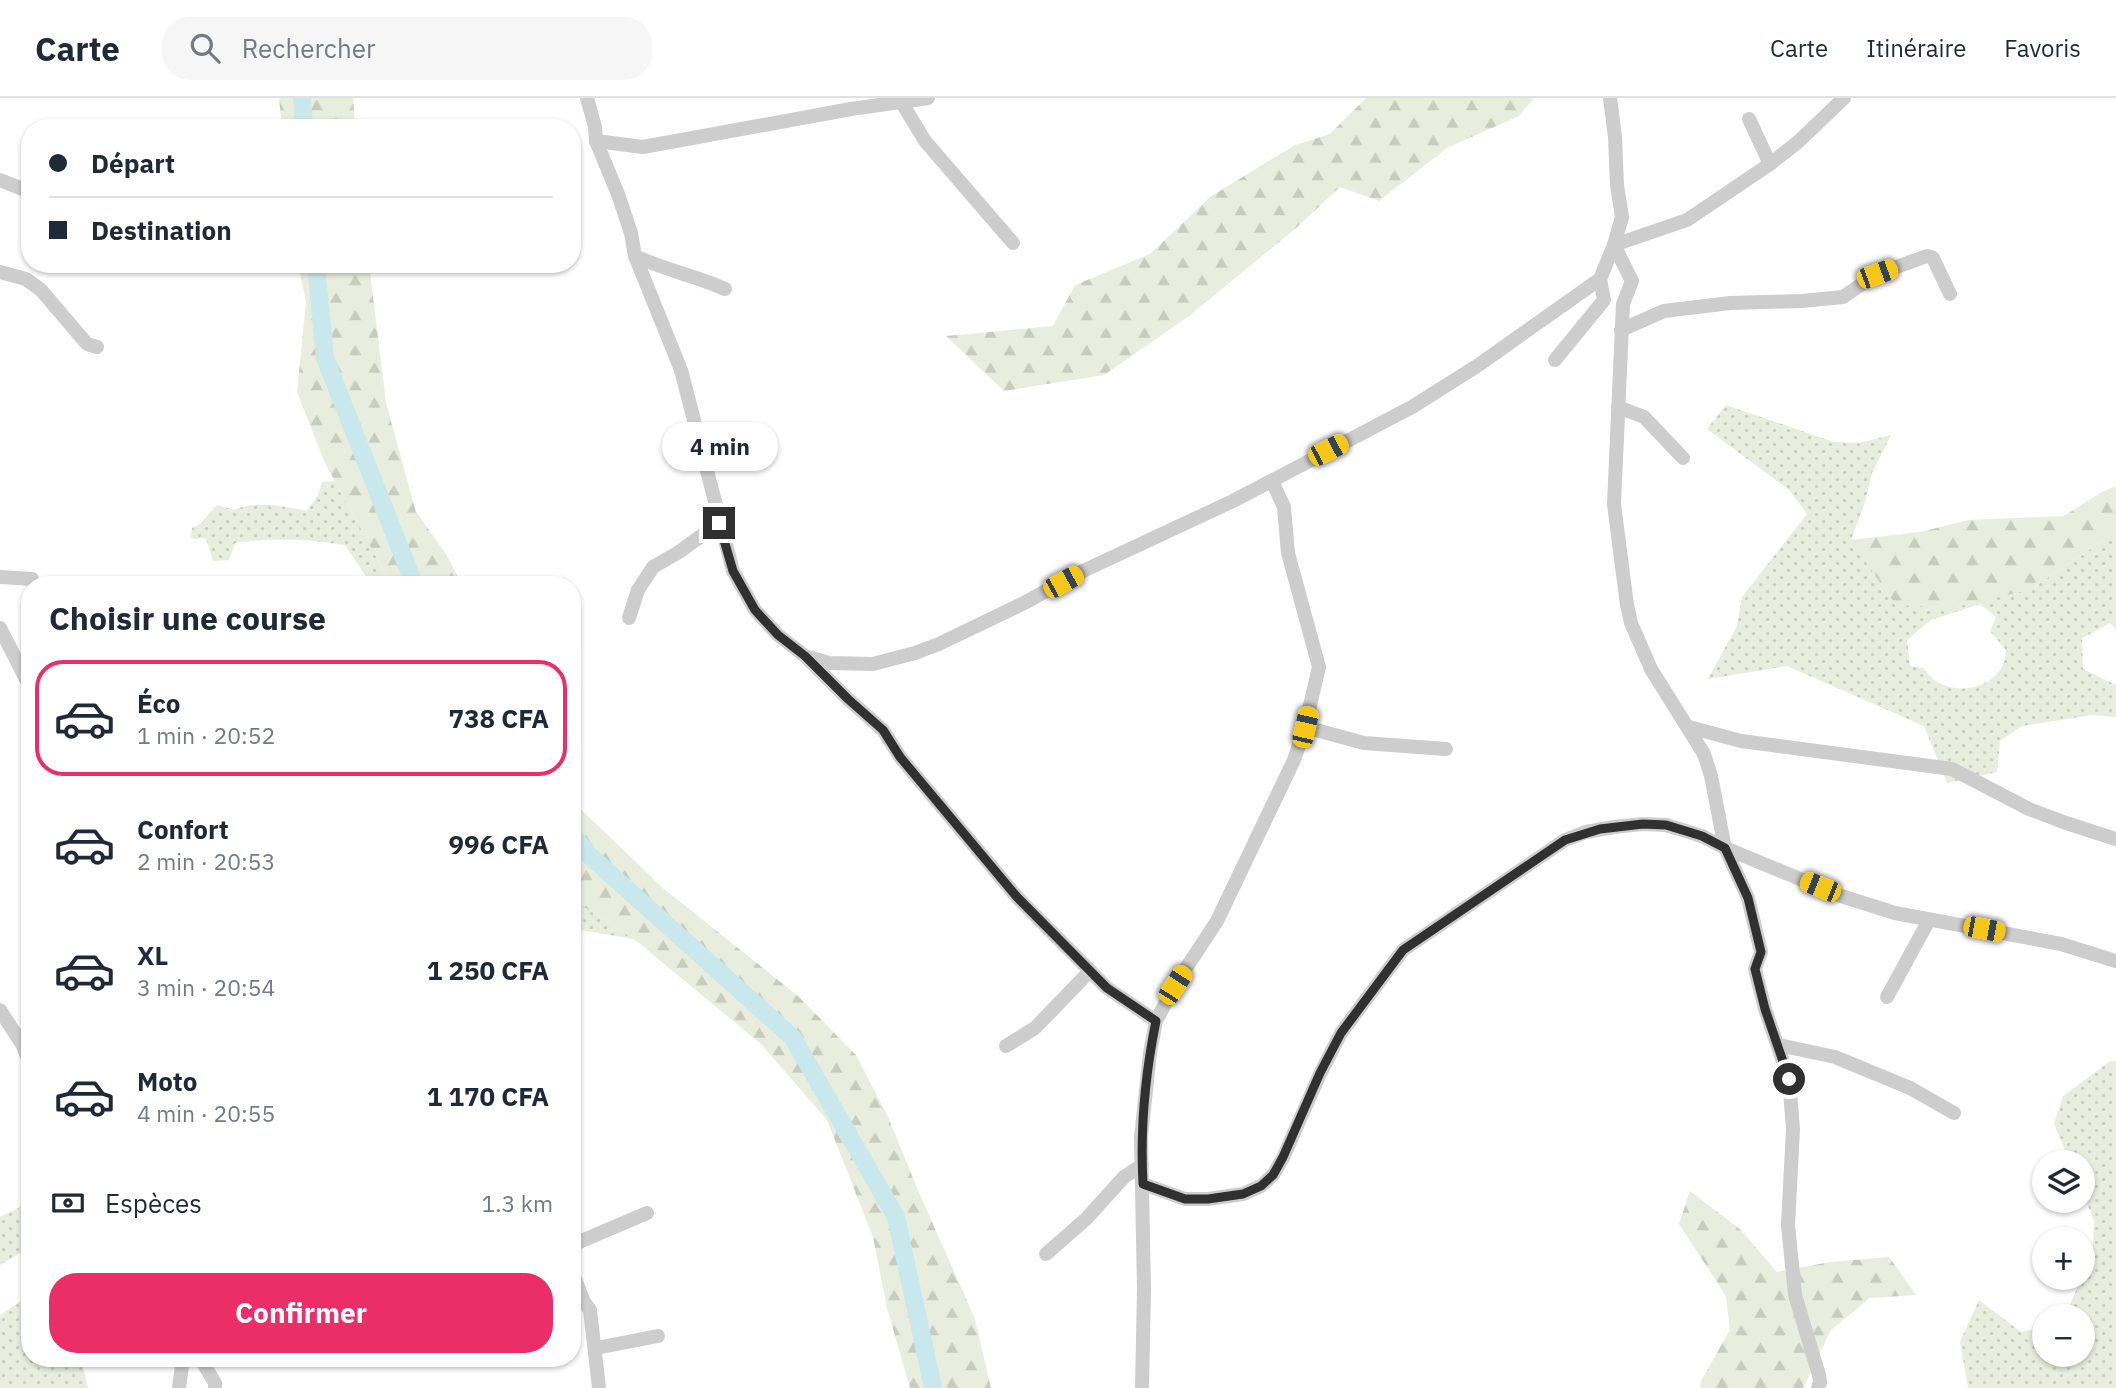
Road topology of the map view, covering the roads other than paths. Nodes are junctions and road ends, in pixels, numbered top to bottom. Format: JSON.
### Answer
{"nodes":[{"id":1,"x":587,"y":98,"type":"edge"},
{"id":2,"x":928,"y":98,"type":"edge"},
{"id":3,"x":1610,"y":98,"type":"edge"},
{"id":4,"x":1844,"y":98,"type":"edge"},
{"id":5,"x":902,"y":103,"type":"junction"},
{"id":6,"x":1749,"y":119,"type":"dead end"},
{"id":7,"x":596,"y":141,"type":"junction"},
{"id":8,"x":1770,"y":164,"type":"junction"},
{"id":9,"x":0,"y":180,"type":"edge"},
{"id":10,"x":21,"y":188,"type":"edge"},
{"id":11,"x":1013,"y":243,"type":"dead end"},
{"id":12,"x":1614,"y":245,"type":"junction"},
{"id":13,"x":635,"y":256,"type":"junction"},
{"id":14,"x":0,"y":272,"type":"edge"},
{"id":15,"x":1600,"y":279,"type":"junction"},
{"id":16,"x":726,"y":289,"type":"dead end"},
{"id":17,"x":1950,"y":294,"type":"dead end"},
{"id":18,"x":1621,"y":330,"type":"junction"},
{"id":19,"x":97,"y":347,"type":"dead end"},
{"id":20,"x":1555,"y":360,"type":"dead end"},
{"id":21,"x":1618,"y":407,"type":"junction"},
{"id":22,"x":1683,"y":458,"type":"dead end"},
{"id":23,"x":1272,"y":481,"type":"junction"},
{"id":24,"x":719,"y":523,"type":"junction"},
{"id":25,"x":0,"y":577,"type":"edge"},
{"id":26,"x":21,"y":578,"type":"edge"},
{"id":27,"x":629,"y":618,"type":"dead end"},
{"id":28,"x":0,"y":628,"type":"edge"},
{"id":29,"x":805,"y":656,"type":"junction"},
{"id":30,"x":21,"y":669,"type":"edge"},
{"id":31,"x":1305,"y":727,"type":"junction"},
{"id":32,"x":1689,"y":727,"type":"junction"},
{"id":33,"x":1446,"y":749,"type":"dead end"},
{"id":34,"x":2116,"y":839,"type":"edge"},
{"id":35,"x":1725,"y":848,"type":"junction"},
{"id":36,"x":1929,"y":919,"type":"junction"},
{"id":37,"x":2116,"y":961,"type":"edge"},
{"id":38,"x":1090,"y":971,"type":"junction"},
{"id":39,"x":1887,"y":997,"type":"dead end"},
{"id":40,"x":0,"y":1010,"type":"edge"},
{"id":41,"x":1156,"y":1021,"type":"junction"},
{"id":42,"x":21,"y":1042,"type":"edge"},
{"id":43,"x":1779,"y":1045,"type":"junction"},
{"id":44,"x":1006,"y":1046,"type":"dead end"},
{"id":45,"x":1954,"y":1113,"type":"dead end"},
{"id":46,"x":1142,"y":1165,"type":"junction"},
{"id":47,"x":1143,"y":1184,"type":"junction"},
{"id":48,"x":647,"y":1213,"type":"dead end"},
{"id":49,"x":581,"y":1241,"type":"edge"},
{"id":50,"x":1046,"y":1254,"type":"dead end"},
{"id":51,"x":581,"y":1306,"type":"edge"},
{"id":52,"x":658,"y":1336,"type":"dead end"},
{"id":53,"x":596,"y":1348,"type":"junction"},
{"id":54,"x":182,"y":1367,"type":"edge"},
{"id":55,"x":205,"y":1367,"type":"edge"},
{"id":56,"x":178,"y":1388,"type":"edge"},
{"id":57,"x":215,"y":1388,"type":"edge"},
{"id":58,"x":599,"y":1388,"type":"edge"},
{"id":59,"x":1142,"y":1388,"type":"edge"},
{"id":60,"x":1818,"y":1388,"type":"edge"}],
"edges":[{"from":1,"to":7,"type":"street"},
{"from":2,"to":5,"type":"street"},
{"from":3,"to":12,"type":"street"},
{"from":4,"to":8,"type":"street"},
{"from":5,"to":7,"type":"street"},
{"from":5,"to":11,"type":"street"},
{"from":6,"to":8,"type":"street"},
{"from":7,"to":13,"type":"street"},
{"from":8,"to":12,"type":"street"},
{"from":9,"to":10,"type":"street"},
{"from":12,"to":15,"type":"street"},
{"from":12,"to":18,"type":"street"},
{"from":13,"to":16,"type":"street"},
{"from":13,"to":24,"type":"street"},
{"from":14,"to":19,"type":"street"},
{"from":15,"to":20,"type":"street"},
{"from":15,"to":23,"type":"street"},
{"from":17,"to":18,"type":"street"},
{"from":18,"to":21,"type":"street"},
{"from":21,"to":22,"type":"street"},
{"from":21,"to":32,"type":"street"},
{"from":23,"to":29,"type":"street"},
{"from":23,"to":31,"type":"street"},
{"from":24,"to":27,"type":"street"},
{"from":24,"to":29,"type":"street"},
{"from":25,"to":26,"type":"street"},
{"from":28,"to":30,"type":"street"},
{"from":29,"to":38,"type":"street"},
{"from":31,"to":33,"type":"street"},
{"from":31,"to":41,"type":"street"},
{"from":32,"to":34,"type":"street"},
{"from":32,"to":35,"type":"street"},
{"from":35,"to":36,"type":"street"},
{"from":35,"to":43,"type":"street"},
{"from":35,"to":47,"type":"street"},
{"from":36,"to":37,"type":"street"},
{"from":36,"to":39,"type":"street"},
{"from":38,"to":41,"type":"street"},
{"from":38,"to":44,"type":"street"},
{"from":40,"to":42,"type":"street"},
{"from":41,"to":46,"type":"street"},
{"from":43,"to":45,"type":"street"},
{"from":43,"to":60,"type":"street"},
{"from":46,"to":47,"type":"street"},
{"from":46,"to":50,"type":"street"},
{"from":47,"to":59,"type":"street"},
{"from":48,"to":49,"type":"street"},
{"from":51,"to":53,"type":"street"},
{"from":52,"to":53,"type":"street"},
{"from":53,"to":58,"type":"street"},
{"from":54,"to":56,"type":"street"},
{"from":55,"to":57,"type":"street"}]}
